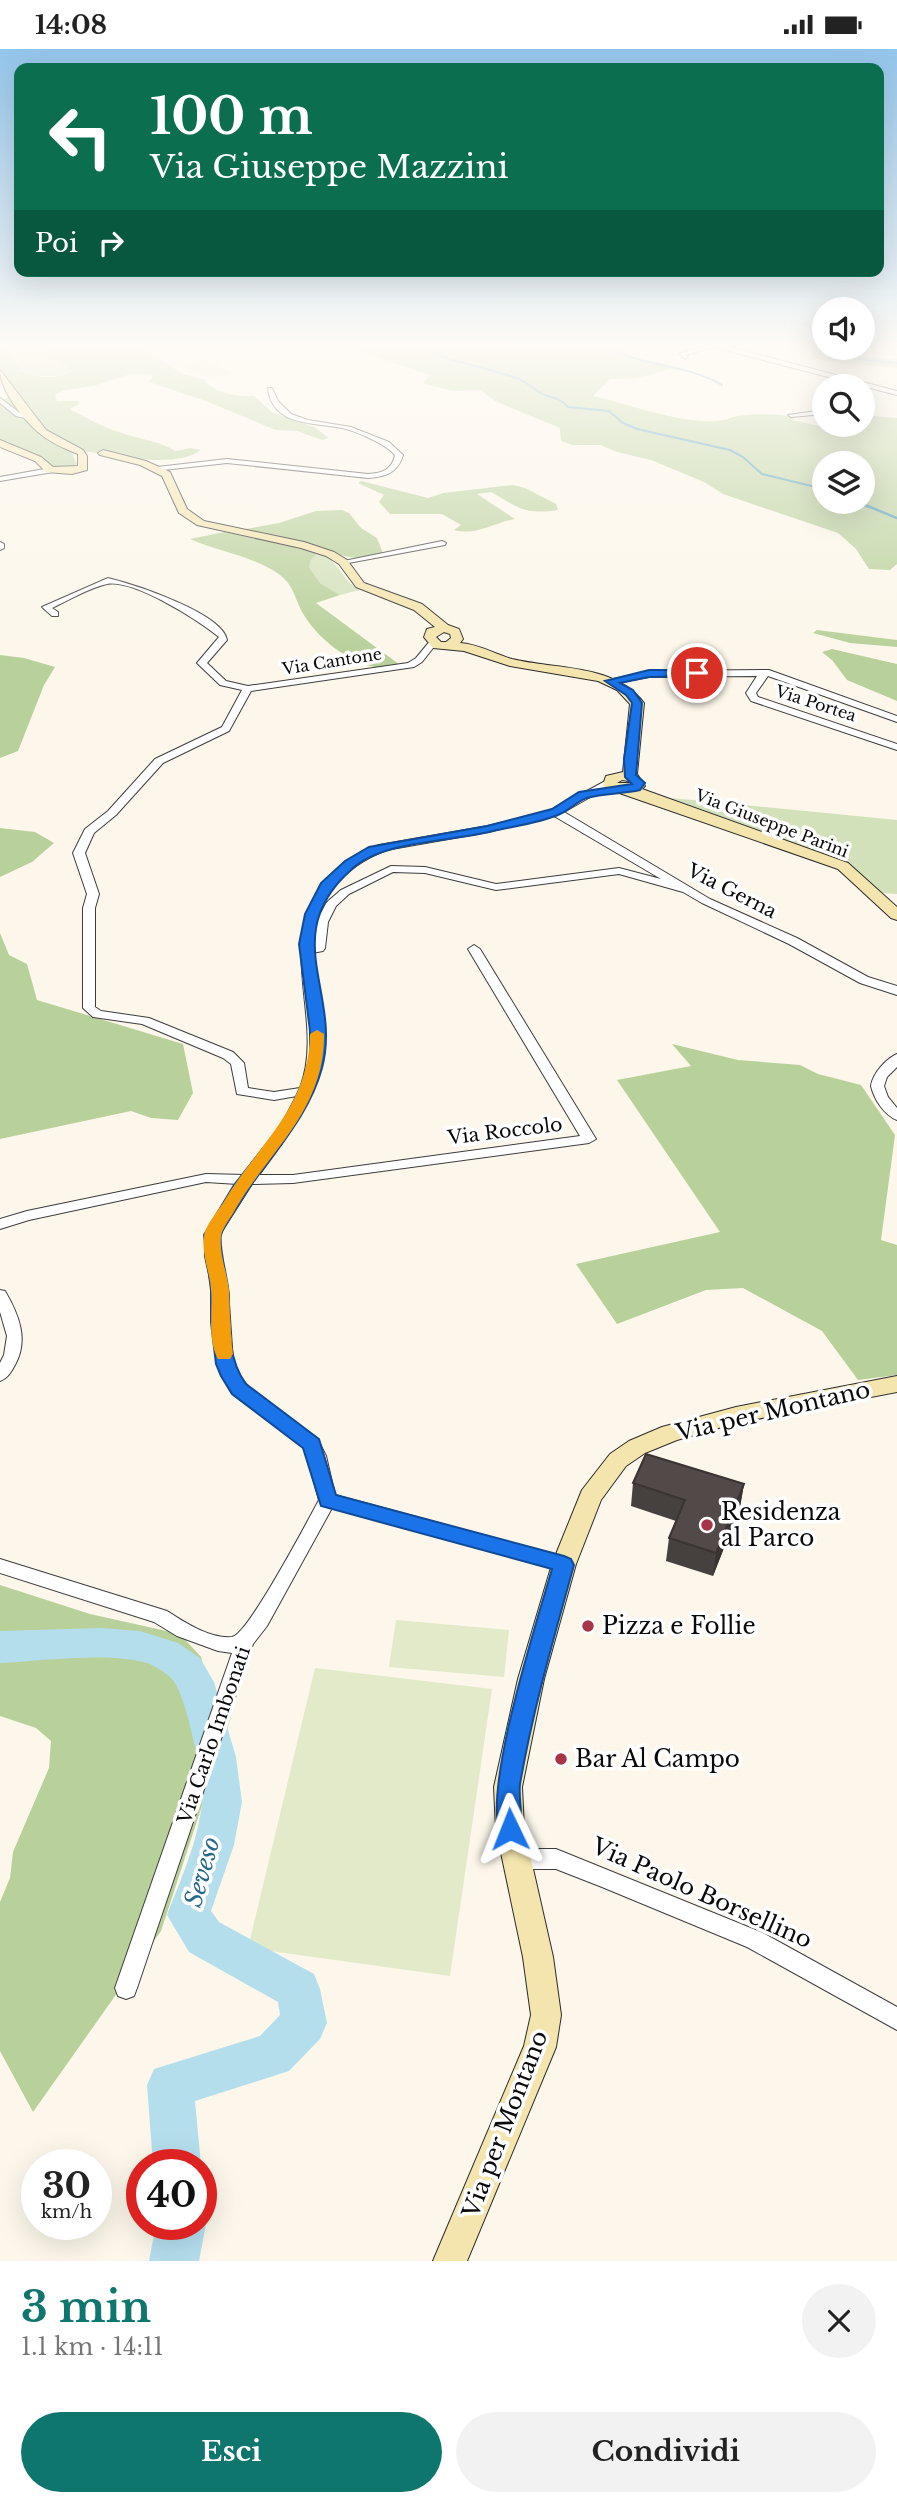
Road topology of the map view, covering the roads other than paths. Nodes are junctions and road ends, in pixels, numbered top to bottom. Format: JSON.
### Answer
{"nodes":[{"id":1,"x":6,"y":446,"type":"edge"},
{"id":2,"x":71,"y":446,"type":"edge"},
{"id":3,"x":391,"y":446,"type":"edge"},
{"id":4,"x":87,"y":454,"type":"junction"},
{"id":5,"x":157,"y":469,"type":"junction"},
{"id":6,"x":50,"y":470,"type":"junction"},
{"id":7,"x":0,"y":479,"type":"edge"},
{"id":8,"x":442,"y":543,"type":"dead end"},
{"id":9,"x":343,"y":562,"type":"junction"},
{"id":10,"x":55,"y":614,"type":"dead end"},
{"id":11,"x":443,"y":639,"type":"junction"},
{"id":12,"x":764,"y":673,"type":"junction"},
{"id":13,"x":610,"y":681,"type":"junction"},
{"id":14,"x":242,"y":688,"type":"junction"},
{"id":15,"x":897,"y":719,"type":"edge"},
{"id":16,"x":897,"y":747,"type":"edge"},
{"id":17,"x":624,"y":783,"type":"junction"},
{"id":18,"x":556,"y":811,"type":"junction"},
{"id":19,"x":684,"y":889,"type":"junction"},
{"id":20,"x":897,"y":915,"type":"edge"},
{"id":21,"x":474,"y":949,"type":"dead end"},
{"id":22,"x":307,"y":950,"type":"junction"},
{"id":23,"x":897,"y":991,"type":"edge"},
{"id":24,"x":897,"y":1058,"type":"edge"},
{"id":25,"x":306,"y":1091,"type":"junction"},
{"id":26,"x":897,"y":1116,"type":"edge"},
{"id":27,"x":247,"y":1179,"type":"junction"},
{"id":28,"x":0,"y":1224,"type":"edge"},
{"id":29,"x":0,"y":1295,"type":"edge"},
{"id":30,"x":0,"y":1375,"type":"edge"},
{"id":31,"x":897,"y":1384,"type":"edge"},
{"id":32,"x":328,"y":1500,"type":"junction"},
{"id":33,"x":564,"y":1565,"type":"junction"},
{"id":34,"x":0,"y":1566,"type":"edge"},
{"id":35,"x":245,"y":1641,"type":"junction"},
{"id":36,"x":516,"y":1863,"type":"junction"},
{"id":37,"x":126,"y":1988,"type":"dead end"},
{"id":38,"x":897,"y":2019,"type":"edge"},
{"id":39,"x":450,"y":2261,"type":"edge"}],
"edges":[{"from":1,"to":6,"type":"street"},
{"from":2,"to":4,"type":"street"},
{"from":3,"to":5,"type":"street"},
{"from":4,"to":5,"type":"street"},
{"from":4,"to":6,"type":"street"},
{"from":5,"to":9,"type":"street"},
{"from":6,"to":7,"type":"street"},
{"from":8,"to":9,"type":"street"},
{"from":9,"to":11,"type":"street"},
{"from":10,"to":14,"type":"street"},
{"from":11,"to":13,"type":"street"},
{"from":11,"to":14,"type":"street","name":"Via Cantone"},
{"from":12,"to":13,"type":"street"},
{"from":12,"to":15,"type":"street"},
{"from":12,"to":16,"type":"street","name":"Via Portea"},
{"from":13,"to":17,"type":"street"},
{"from":14,"to":25,"type":"street"},
{"from":17,"to":18,"type":"street"},
{"from":17,"to":20,"type":"street","name":"Via Giuseppe Parini"},
{"from":18,"to":19,"type":"street","name":"Via Gerna"},
{"from":18,"to":22,"type":"street"},
{"from":19,"to":22,"type":"street"},
{"from":19,"to":23,"type":"street","name":"Via Gerna"},
{"from":21,"to":27,"type":"street","name":"Via Roccolo"},
{"from":22,"to":25,"type":"street"},
{"from":24,"to":26,"type":"street"},
{"from":25,"to":27,"type":"street"},
{"from":27,"to":28,"type":"street"},
{"from":27,"to":32,"type":"street"},
{"from":29,"to":30,"type":"street"},
{"from":31,"to":33,"type":"street","name":"Via per Montano"},
{"from":32,"to":33,"type":"street"},
{"from":32,"to":35,"type":"street","name":"Via Carlo Imbonati"},
{"from":33,"to":36,"type":"street","name":"Via per Montano"},
{"from":34,"to":35,"type":"street"},
{"from":35,"to":37,"type":"street","name":"Via Carlo Imbonati"},
{"from":36,"to":38,"type":"street","name":"Via Paolo Borsellino"},
{"from":36,"to":39,"type":"street","name":"Via per Montano"}]}
